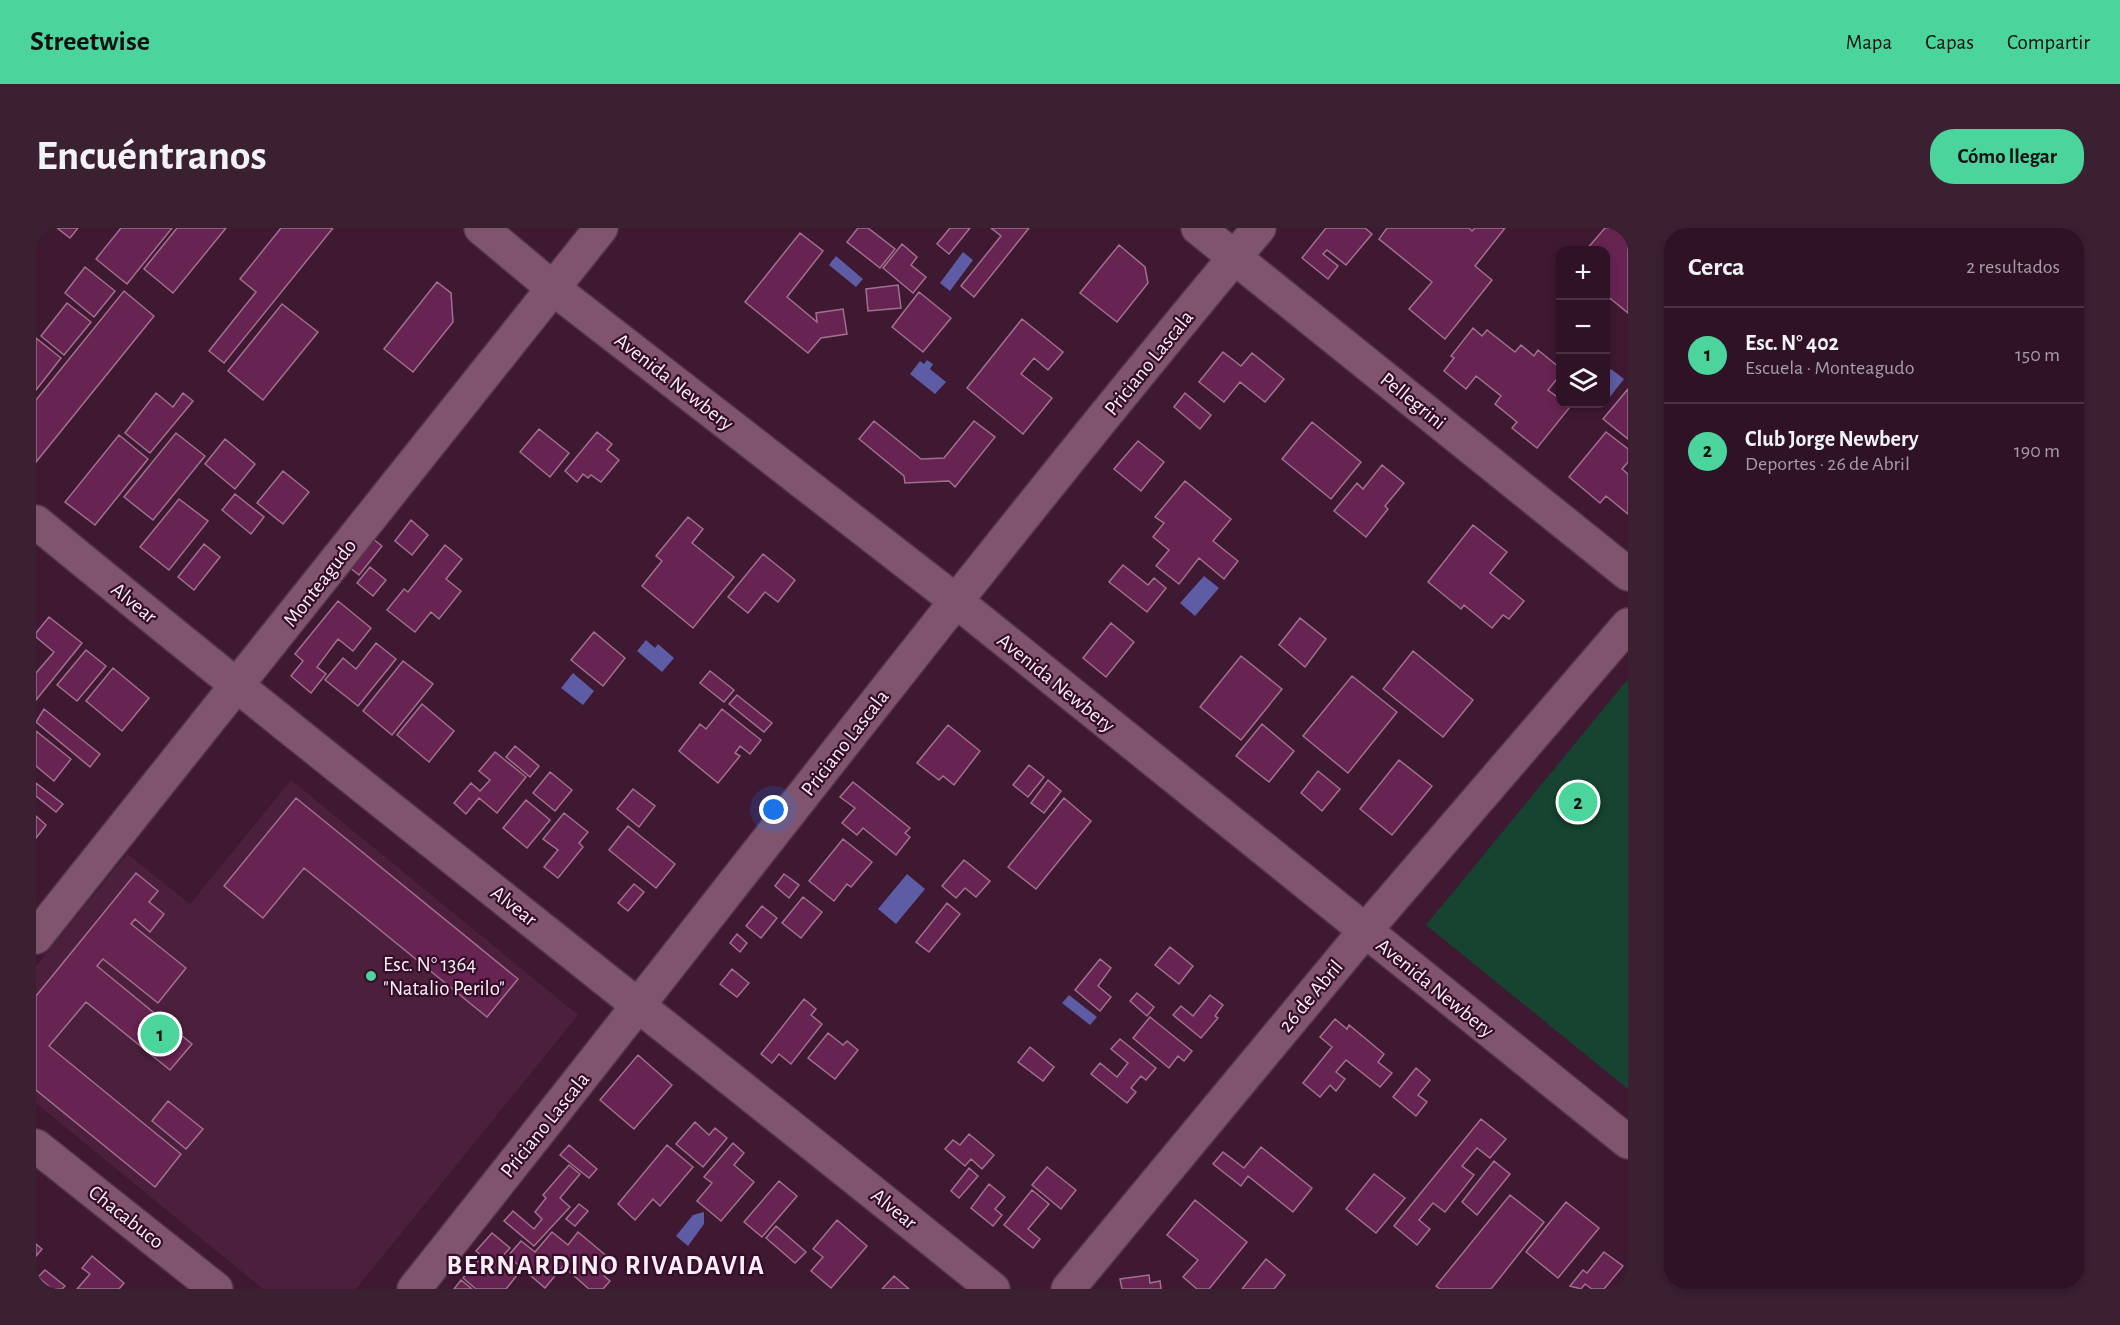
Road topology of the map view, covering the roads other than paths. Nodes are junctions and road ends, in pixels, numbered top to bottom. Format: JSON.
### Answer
{"nodes":[{"id":1,"x":481,"y":228,"type":"edge"},
{"id":2,"x":601,"y":228,"type":"edge"},
{"id":3,"x":1198,"y":228,"type":"edge"},
{"id":4,"x":1259,"y":228,"type":"edge"},
{"id":5,"x":1235,"y":257,"type":"junction"},
{"id":6,"x":554,"y":289,"type":"junction"},
{"id":7,"x":36,"y":522,"type":"edge"},
{"id":8,"x":1628,"y":574,"type":"edge"},
{"id":9,"x":956,"y":601,"type":"junction"},
{"id":10,"x":1628,"y":625,"type":"edge"},
{"id":11,"x":237,"y":687,"type":"junction"},
{"id":12,"x":1364,"y":932,"type":"junction"},
{"id":13,"x":36,"y":937,"type":"edge"},
{"id":14,"x":641,"y":1005,"type":"junction"},
{"id":15,"x":1628,"y":1142,"type":"edge"},
{"id":16,"x":36,"y":1146,"type":"edge"},
{"id":17,"x":216,"y":1289,"type":"edge"},
{"id":18,"x":414,"y":1289,"type":"edge"},
{"id":19,"x":993,"y":1289,"type":"edge"},
{"id":20,"x":1068,"y":1289,"type":"edge"}],
"edges":[{"from":1,"to":6,"type":"street","name":"Avenida Newbery"},
{"from":2,"to":6,"type":"street","name":"Monteagudo"},
{"from":3,"to":5,"type":"street","name":"Pellegrini"},
{"from":4,"to":5,"type":"street","name":"Priciano Lascala"},
{"from":5,"to":8,"type":"street","name":"Pellegrini"},
{"from":5,"to":9,"type":"street","name":"Priciano Lascala"},
{"from":6,"to":9,"type":"street","name":"Avenida Newbery"},
{"from":6,"to":11,"type":"street","name":"Monteagudo"},
{"from":7,"to":11,"type":"street","name":"Alvear"},
{"from":9,"to":12,"type":"street","name":"Avenida Newbery"},
{"from":9,"to":14,"type":"street","name":"Priciano Lascala"},
{"from":10,"to":12,"type":"street","name":"26 de Abril"},
{"from":11,"to":13,"type":"street","name":"Monteagudo"},
{"from":11,"to":14,"type":"street","name":"Alvear"},
{"from":12,"to":15,"type":"street","name":"Avenida Newbery"},
{"from":12,"to":20,"type":"street","name":"26 de Abril"},
{"from":14,"to":18,"type":"street","name":"Priciano Lascala"},
{"from":14,"to":19,"type":"street","name":"Alvear"},
{"from":16,"to":17,"type":"street","name":"Chacabuco"}]}
